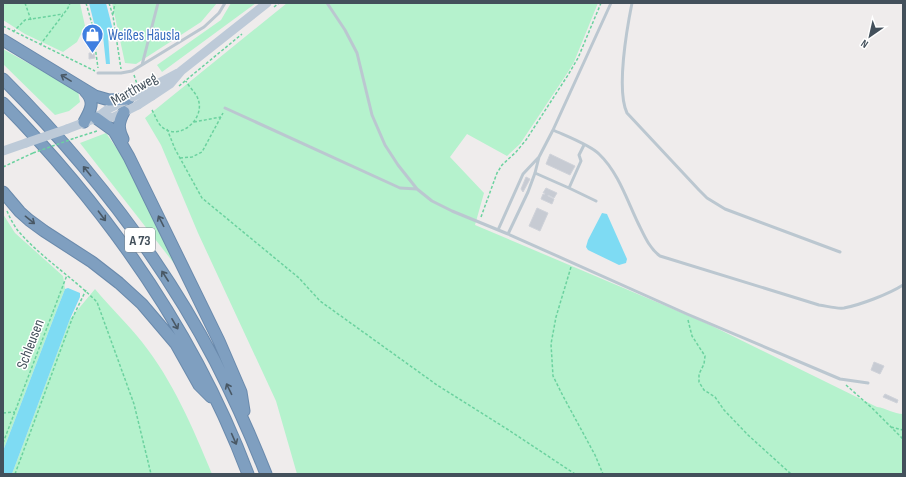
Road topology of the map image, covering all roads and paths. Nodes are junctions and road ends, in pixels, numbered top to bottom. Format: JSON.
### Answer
{"nodes":[{"id":1,"x":25,"y":3,"type":"edge"},
{"id":2,"x":70,"y":3,"type":"edge"},
{"id":3,"x":109,"y":3,"type":"edge"},
{"id":4,"x":115,"y":3,"type":"edge"},
{"id":5,"x":158,"y":3,"type":"edge"},
{"id":6,"x":225,"y":3,"type":"edge"},
{"id":7,"x":267,"y":3,"type":"edge"},
{"id":8,"x":327,"y":3,"type":"edge"},
{"id":9,"x":601,"y":3,"type":"edge"},
{"id":10,"x":611,"y":3,"type":"edge"},
{"id":11,"x":632,"y":3,"type":"edge"},
{"id":12,"x":86,"y":4,"type":"edge"},
{"id":13,"x":63,"y":14,"type":"junction"},
{"id":14,"x":113,"y":16,"type":"junction"},
{"id":15,"x":31,"y":20,"type":"junction"},
{"id":16,"x":3,"y":26,"type":"edge"},
{"id":17,"x":13,"y":32,"type":"junction"},
{"id":18,"x":3,"y":40,"type":"edge"},
{"id":19,"x":40,"y":46,"type":"junction"},
{"id":20,"x":142,"y":65,"type":"junction"},
{"id":21,"x":132,"y":71,"type":"junction"},
{"id":22,"x":98,"y":72,"type":"junction"},
{"id":23,"x":121,"y":72,"type":"junction"},
{"id":24,"x":3,"y":79,"type":"edge"},
{"id":25,"x":186,"y":81,"type":"dead end"},
{"id":26,"x":137,"y":84,"type":"dead end"},
{"id":27,"x":84,"y":89,"type":"junction"},
{"id":28,"x":133,"y":100,"type":"junction"},
{"id":29,"x":3,"y":103,"type":"edge"},
{"id":30,"x":225,"y":108,"type":"joint"},
{"id":31,"x":152,"y":110,"type":"dead end"},
{"id":32,"x":124,"y":112,"type":"junction"},
{"id":33,"x":221,"y":116,"type":"junction"},
{"id":34,"x":96,"y":118,"type":"junction"},
{"id":35,"x":84,"y":122,"type":"junction"},
{"id":36,"x":194,"y":122,"type":"junction"},
{"id":37,"x":167,"y":129,"type":"junction"},
{"id":38,"x":553,"y":130,"type":"junction"},
{"id":39,"x":75,"y":138,"type":"dead end"},
{"id":40,"x":584,"y":145,"type":"junction"},
{"id":41,"x":3,"y":151,"type":"edge"},
{"id":42,"x":129,"y":157,"type":"junction"},
{"id":43,"x":539,"y":157,"type":"junction"},
{"id":44,"x":180,"y":158,"type":"junction"},
{"id":45,"x":3,"y":166,"type":"edge"},
{"id":46,"x":536,"y":173,"type":"junction"},
{"id":47,"x":569,"y":188,"type":"junction"},
{"id":48,"x":418,"y":189,"type":"junction"},
{"id":49,"x":3,"y":192,"type":"edge"},
{"id":50,"x":596,"y":201,"type":"dead end"},
{"id":51,"x":5,"y":208,"type":"dead end"},
{"id":52,"x":479,"y":222,"type":"junction"},
{"id":53,"x":498,"y":230,"type":"junction"},
{"id":54,"x":508,"y":234,"type":"junction"},
{"id":55,"x":840,"y":252,"type":"dead end"},
{"id":56,"x":573,"y":262,"type":"junction"},
{"id":57,"x":67,"y":275,"type":"junction"},
{"id":58,"x":903,"y":285,"type":"edge"},
{"id":59,"x":86,"y":290,"type":"junction"},
{"id":60,"x":687,"y":314,"type":"junction"},
{"id":61,"x":840,"y":379,"type":"junction"},
{"id":62,"x":868,"y":383,"type":"dead end"},
{"id":63,"x":218,"y":405,"type":"junction"},
{"id":64,"x":15,"y":412,"type":"junction"},
{"id":65,"x":3,"y":413,"type":"edge"},
{"id":66,"x":245,"y":424,"type":"junction"},
{"id":67,"x":890,"y":426,"type":"junction"},
{"id":68,"x":903,"y":430,"type":"edge"},
{"id":69,"x":903,"y":440,"type":"edge"},
{"id":70,"x":3,"y":443,"type":"edge"},
{"id":71,"x":15,"y":473,"type":"edge"},
{"id":72,"x":19,"y":474,"type":"edge"},
{"id":73,"x":152,"y":474,"type":"edge"},
{"id":74,"x":248,"y":474,"type":"edge"},
{"id":75,"x":266,"y":474,"type":"edge"},
{"id":76,"x":575,"y":474,"type":"edge"},
{"id":77,"x":603,"y":474,"type":"edge"},
{"id":78,"x":791,"y":474,"type":"edge"}],
"edges":[{"from":1,"to":15,"type":"path"},
{"from":2,"to":13,"type":"path"},
{"from":3,"to":14,"type":"path"},
{"from":4,"to":14,"type":"path"},
{"from":5,"to":20,"type":"lane"},
{"from":6,"to":20,"type":"lane"},
{"from":7,"to":28,"type":"main road","name":"Marthweg","bridge":true},
{"from":8,"to":48,"type":"lane"},
{"from":9,"to":52,"type":"path"},
{"from":10,"to":38,"type":"lane"},
{"from":11,"to":55,"type":"lane"},
{"from":12,"to":22,"type":"path"},
{"from":13,"to":15,"type":"path"},
{"from":13,"to":19,"type":"path"},
{"from":14,"to":23,"type":"path"},
{"from":15,"to":17,"type":"path"},
{"from":16,"to":17,"type":"path"},
{"from":17,"to":19,"type":"path"},
{"from":27,"to":18,"type":"highway","one_way":true},
{"from":19,"to":22,"type":"path"},
{"from":20,"to":21,"type":"lane"},
{"from":21,"to":23,"type":"lane"},
{"from":21,"to":26,"type":"path"},
{"from":22,"to":23,"type":"lane"},
{"from":66,"to":24,"type":"highway","number":"A 73","one_way":true},
{"from":25,"to":36,"type":"path"},
{"from":27,"to":28,"type":"highway"},
{"from":27,"to":35,"type":"highway"},
{"from":28,"to":32,"type":"main road","name":"Marthweg"},
{"from":28,"to":34,"type":"main road","name":"Marthweg"},
{"from":29,"to":63,"type":"highway","number":"A 73","one_way":true},
{"from":30,"to":33,"type":"path"},
{"from":30,"to":48,"type":"lane"},
{"from":31,"to":37,"type":"path"},
{"from":32,"to":34,"type":"main road","name":"Marthweg"},
{"from":32,"to":42,"type":"highway"},
{"from":33,"to":36,"type":"path"},
{"from":33,"to":44,"type":"path"},
{"from":34,"to":35,"type":"main road","name":"Marthweg"},
{"from":34,"to":42,"type":"highway"},
{"from":35,"to":41,"type":"main road","name":"Marthweg","bridge":true},
{"from":36,"to":37,"type":"path"},
{"from":37,"to":44,"type":"path"},
{"from":38,"to":40,"type":"lane"},
{"from":38,"to":43,"type":"lane"},
{"from":39,"to":45,"type":"path","bridge":true},
{"from":40,"to":47,"type":"lane"},
{"from":40,"to":58,"type":"lane"},
{"from":66,"to":42,"type":"highway","one_way":true},
{"from":43,"to":46,"type":"lane"},
{"from":43,"to":53,"type":"lane"},
{"from":44,"to":76,"type":"path"},
{"from":46,"to":47,"type":"lane"},
{"from":46,"to":54,"type":"lane"},
{"from":47,"to":50,"type":"lane"},
{"from":48,"to":52,"type":"lane"},
{"from":49,"to":63,"type":"highway","number":"A 73","one_way":true},
{"from":51,"to":57,"type":"path"},
{"from":52,"to":53,"type":"lane"},
{"from":53,"to":54,"type":"lane"},
{"from":54,"to":56,"type":"lane"},
{"from":56,"to":60,"type":"lane"},
{"from":56,"to":77,"type":"path"},
{"from":57,"to":59,"type":"path"},
{"from":57,"to":64,"type":"path","name":"Schleusen"},
{"from":59,"to":71,"type":"path"},
{"from":59,"to":73,"type":"path"},
{"from":60,"to":61,"type":"lane"},
{"from":60,"to":78,"type":"path"},
{"from":61,"to":62,"type":"lane"},
{"from":61,"to":67,"type":"path"},
{"from":63,"to":74,"type":"highway","number":"A 73","one_way":true},
{"from":64,"to":65,"type":"path"},
{"from":64,"to":70,"type":"path","name":"Schleusen"},
{"from":66,"to":75,"type":"highway","number":"A 73"},
{"from":67,"to":68,"type":"path"},
{"from":67,"to":69,"type":"path"},
{"from":71,"to":72,"type":"path"}]}
